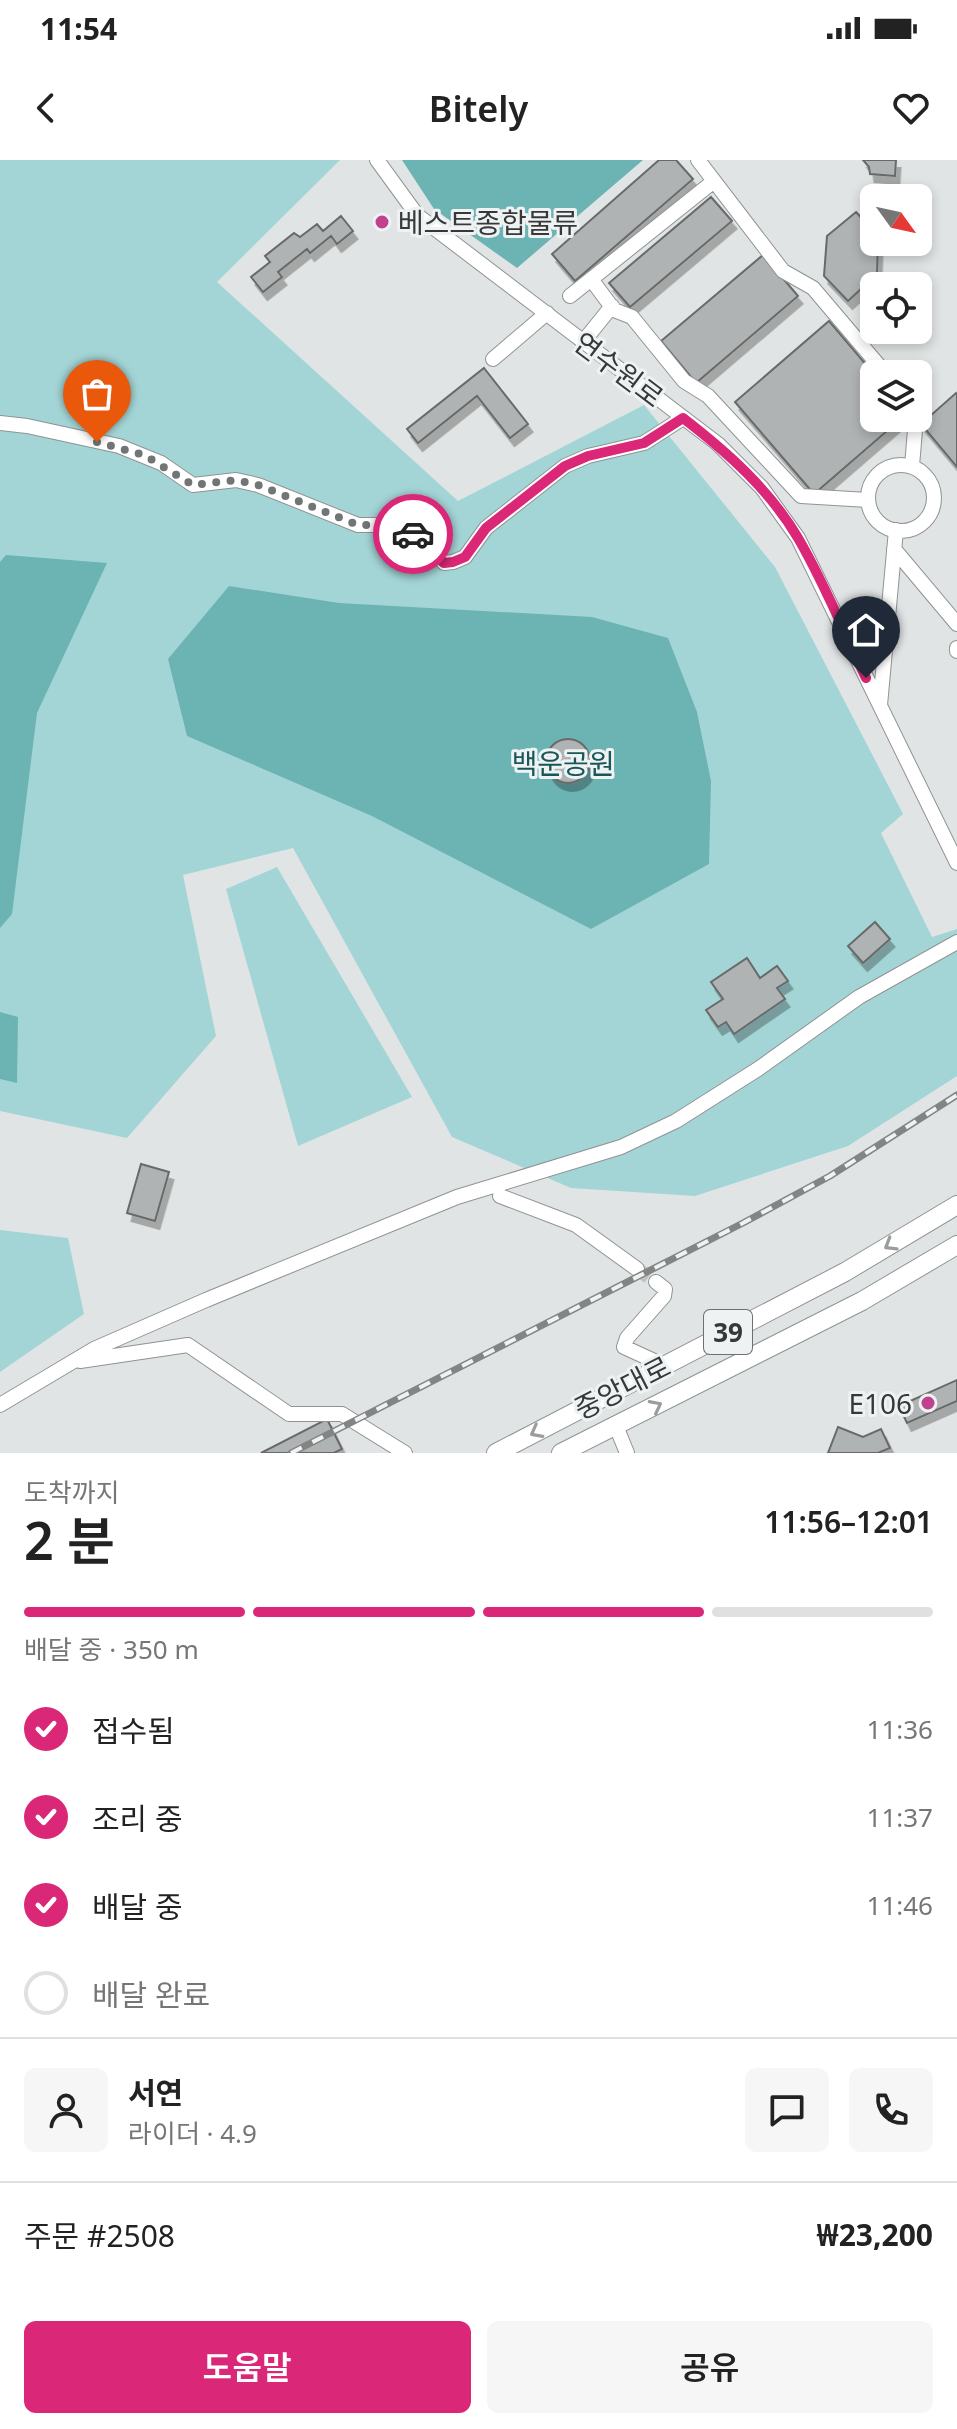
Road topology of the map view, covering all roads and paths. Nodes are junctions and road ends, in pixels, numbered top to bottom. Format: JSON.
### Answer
{"nodes":[{"id":1,"x":377,"y":160,"type":"edge"},
{"id":2,"x":698,"y":160,"type":"edge"},
{"id":3,"x":714,"y":181,"type":"junction"},
{"id":4,"x":591,"y":279,"type":"junction"},
{"id":5,"x":570,"y":296,"type":"dead end"},
{"id":6,"x":612,"y":306,"type":"junction"},
{"id":7,"x":547,"y":313,"type":"junction"},
{"id":8,"x":583,"y":342,"type":"junction"},
{"id":9,"x":493,"y":359,"type":"dead end"},
{"id":10,"x":874,"y":360,"type":"edge"},
{"id":11,"x":683,"y":418,"type":"junction"},
{"id":12,"x":0,"y":423,"type":"edge"},
{"id":13,"x":915,"y":432,"type":"edge"},
{"id":14,"x":912,"y":466,"type":"junction"},
{"id":15,"x":868,"y":500,"type":"junction"},
{"id":16,"x":896,"y":530,"type":"junction"},
{"id":17,"x":894,"y":549,"type":"junction"},
{"id":18,"x":957,"y":624,"type":"edge"},
{"id":19,"x":880,"y":706,"type":"junction"},
{"id":20,"x":957,"y":863,"type":"edge"},
{"id":21,"x":957,"y":942,"type":"edge"},
{"id":22,"x":500,"y":1196,"type":"dead end"},
{"id":23,"x":957,"y":1205,"type":"edge"},
{"id":24,"x":957,"y":1245,"type":"edge"},
{"id":25,"x":637,"y":1269,"type":"tunnel mouth"},
{"id":26,"x":656,"y":1282,"type":"dead end"},
{"id":27,"x":71,"y":1362,"type":"junction"},
{"id":28,"x":663,"y":1365,"type":"junction"},
{"id":29,"x":0,"y":1405,"type":"edge"},
{"id":30,"x":616,"y":1426,"type":"junction"},
{"id":31,"x":405,"y":1453,"type":"edge"},
{"id":32,"x":496,"y":1453,"type":"edge"},
{"id":33,"x":561,"y":1453,"type":"edge"},
{"id":34,"x":627,"y":1453,"type":"edge"}],
"edges":[{"from":1,"to":7,"type":"street","name":"연수원로"},
{"from":2,"to":3,"type":"street"},
{"from":3,"to":4,"type":"street"},
{"from":3,"to":10,"type":"street"},
{"from":4,"to":5,"type":"street"},
{"from":4,"to":6,"type":"street"},
{"from":6,"to":8,"type":"street"},
{"from":6,"to":15,"type":"street"},
{"from":7,"to":8,"type":"street","name":"연수원로"},
{"from":7,"to":9,"type":"street"},
{"from":8,"to":11,"type":"street","name":"연수원로"},
{"from":11,"to":12,"type":"street"},
{"from":11,"to":19,"type":"street","name":"연수원로"},
{"from":13,"to":14,"type":"street"},
{"from":14,"to":15,"type":"street"},
{"from":14,"to":16,"type":"street"},
{"from":15,"to":16,"type":"street"},
{"from":16,"to":17,"type":"street"},
{"from":17,"to":18,"type":"street"},
{"from":17,"to":19,"type":"street"},
{"from":19,"to":20,"type":"street","name":"연수원로"},
{"from":21,"to":27,"type":"street"},
{"from":22,"to":25,"type":"street"},
{"from":23,"to":28,"type":"main road","name":"중앙대로","number":"39","one_way":true},
{"from":30,"to":24,"type":"main road","name":"중앙대로","number":"39","one_way":true},
{"from":26,"to":28,"type":"street"},
{"from":27,"to":29,"type":"street"},
{"from":27,"to":31,"type":"street"},
{"from":28,"to":32,"type":"main road","name":"중앙대로","number":"39","one_way":true},
{"from":30,"to":33,"type":"main road","name":"중앙대로","number":"39"},
{"from":30,"to":34,"type":"street"}]}
